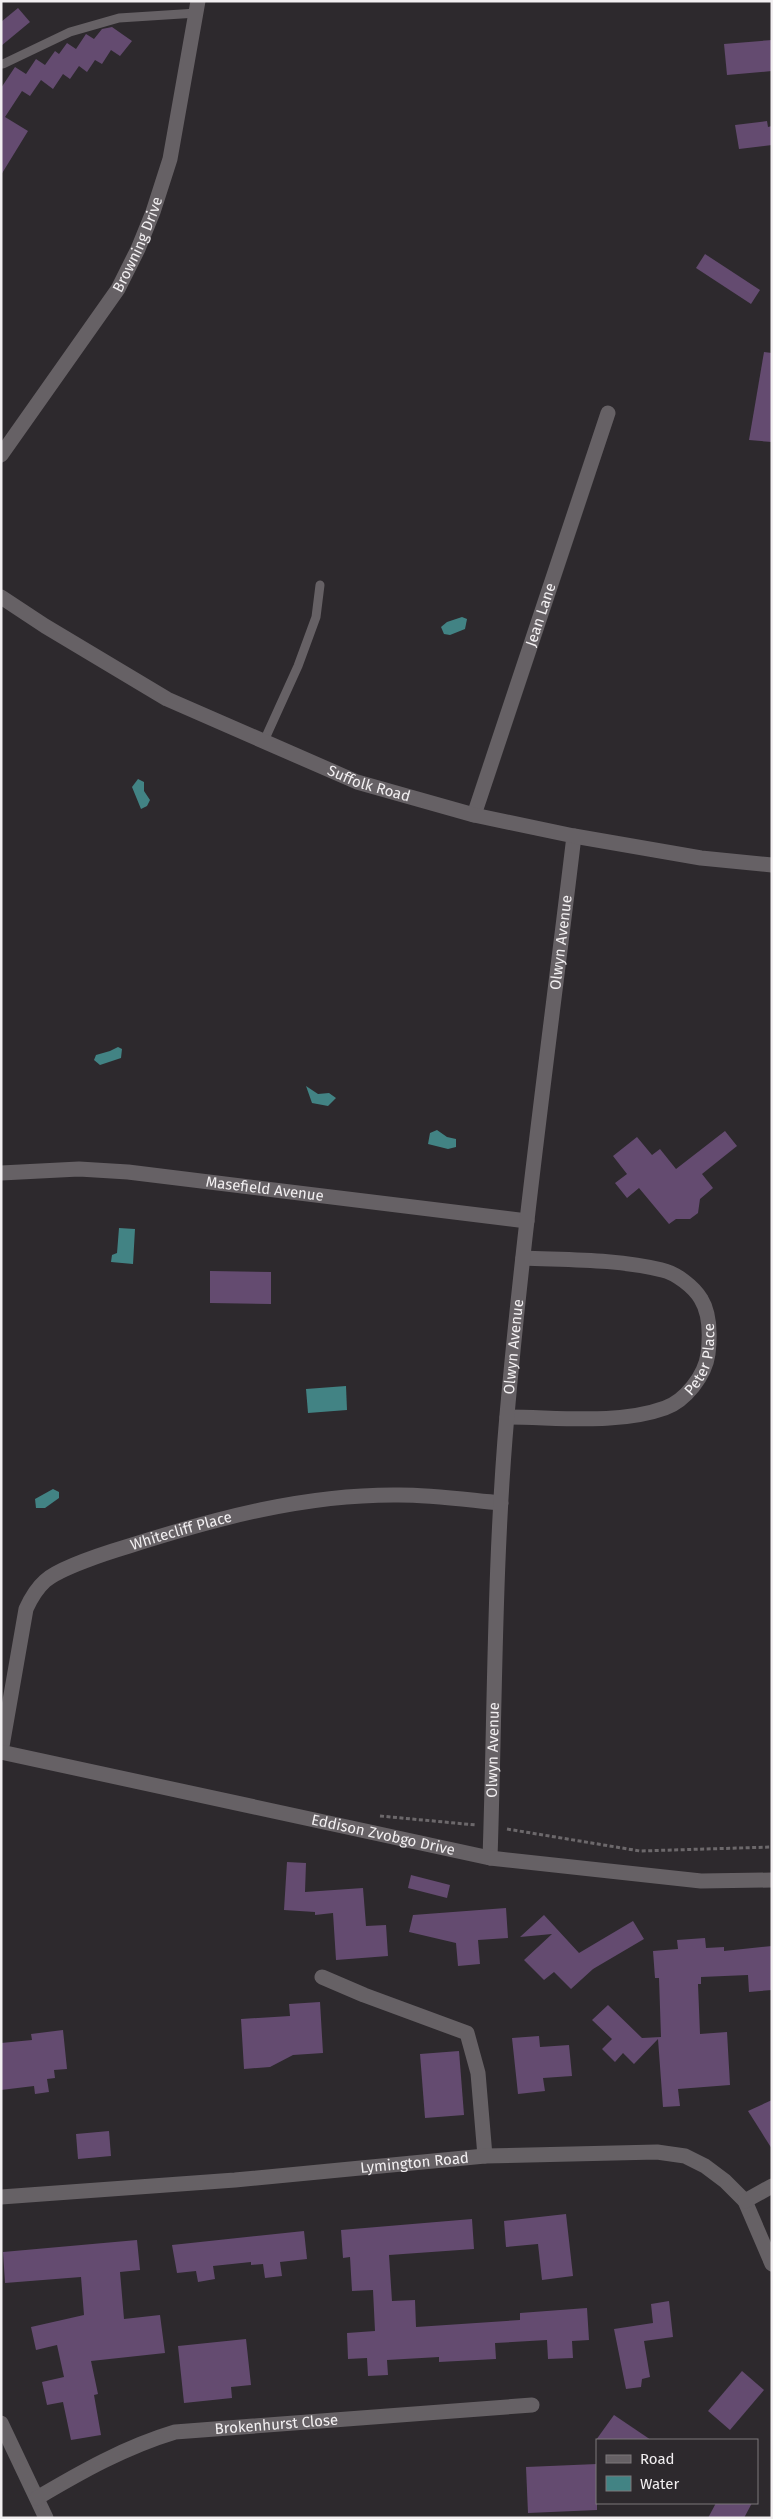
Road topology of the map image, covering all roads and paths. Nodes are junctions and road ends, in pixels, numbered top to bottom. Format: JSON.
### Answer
{"nodes":[{"id":1,"x":197,"y":7,"type":"edge"},
{"id":2,"x":3,"y":64,"type":"dead end"},
{"id":3,"x":608,"y":413,"type":"dead end"},
{"id":4,"x":1,"y":455,"type":"edge"},
{"id":5,"x":320,"y":585,"type":"dead end"},
{"id":6,"x":1,"y":598,"type":"edge"},
{"id":7,"x":264,"y":741,"type":"junction"},
{"id":8,"x":474,"y":815,"type":"junction"},
{"id":9,"x":574,"y":836,"type":"junction"},
{"id":10,"x":772,"y":865,"type":"edge"},
{"id":11,"x":1,"y":1173,"type":"edge"},
{"id":12,"x":527,"y":1221,"type":"junction"},
{"id":13,"x":523,"y":1258,"type":"junction"},
{"id":14,"x":507,"y":1417,"type":"junction"},
{"id":15,"x":501,"y":1503,"type":"junction"},
{"id":16,"x":1,"y":1752,"type":"edge"},
{"id":17,"x":491,"y":1826,"type":"junction"},
{"id":18,"x":772,"y":1847,"type":"edge"},
{"id":19,"x":490,"y":1858,"type":"junction"},
{"id":20,"x":772,"y":1880,"type":"edge"},
{"id":21,"x":322,"y":1977,"type":"dead end"},
{"id":22,"x":485,"y":2156,"type":"junction"},
{"id":23,"x":772,"y":2186,"type":"edge"},
{"id":24,"x":1,"y":2196,"type":"edge"},
{"id":25,"x":745,"y":2201,"type":"junction"},
{"id":26,"x":772,"y":2264,"type":"edge"},
{"id":27,"x":532,"y":2405,"type":"dead end"},
{"id":28,"x":1,"y":2423,"type":"edge"},
{"id":29,"x":37,"y":2498,"type":"junction"},
{"id":30,"x":46,"y":2518,"type":"edge"}],
"edges":[{"from":1,"to":2,"type":"lane"},
{"from":1,"to":4,"type":"street","name":"Browning Drive"},
{"from":3,"to":8,"type":"street","name":"Jean Lane"},
{"from":5,"to":7,"type":"lane"},
{"from":6,"to":7,"type":"street","name":"Suffolk Road"},
{"from":7,"to":8,"type":"street","name":"Suffolk Road"},
{"from":8,"to":9,"type":"street","name":"Suffolk Road"},
{"from":9,"to":10,"type":"street","name":"Suffolk Road"},
{"from":9,"to":12,"type":"street","name":"Olwyn Avenue"},
{"from":11,"to":12,"type":"street","name":"Masefield Avenue"},
{"from":12,"to":13,"type":"street","name":"Olwyn Avenue"},
{"from":13,"to":14,"type":"street","name":"Olwyn Avenue"},
{"from":13,"to":14,"type":"street","name":"Peter Place"},
{"from":14,"to":15,"type":"street","name":"Olwyn Avenue"},
{"from":15,"to":16,"type":"street","name":"Whitecliff Place"},
{"from":15,"to":17,"type":"street","name":"Olwyn Avenue"},
{"from":16,"to":19,"type":"street","name":"Eddison Zvobgo Drive"},
{"from":17,"to":18,"type":"path"},
{"from":17,"to":19,"type":"street","name":"Olwyn Avenue"},
{"from":19,"to":20,"type":"street","name":"Eddison Zvobgo Drive"},
{"from":21,"to":22,"type":"street"},
{"from":22,"to":24,"type":"street","name":"Lymington Road"},
{"from":22,"to":25,"type":"street","name":"Lymington Road"},
{"from":23,"to":25,"type":"street"},
{"from":25,"to":26,"type":"street","name":"Lymington Road"},
{"from":27,"to":29,"type":"street","name":"Brokenhurst Close"},
{"from":28,"to":29,"type":"street"},
{"from":29,"to":30,"type":"street"}]}
